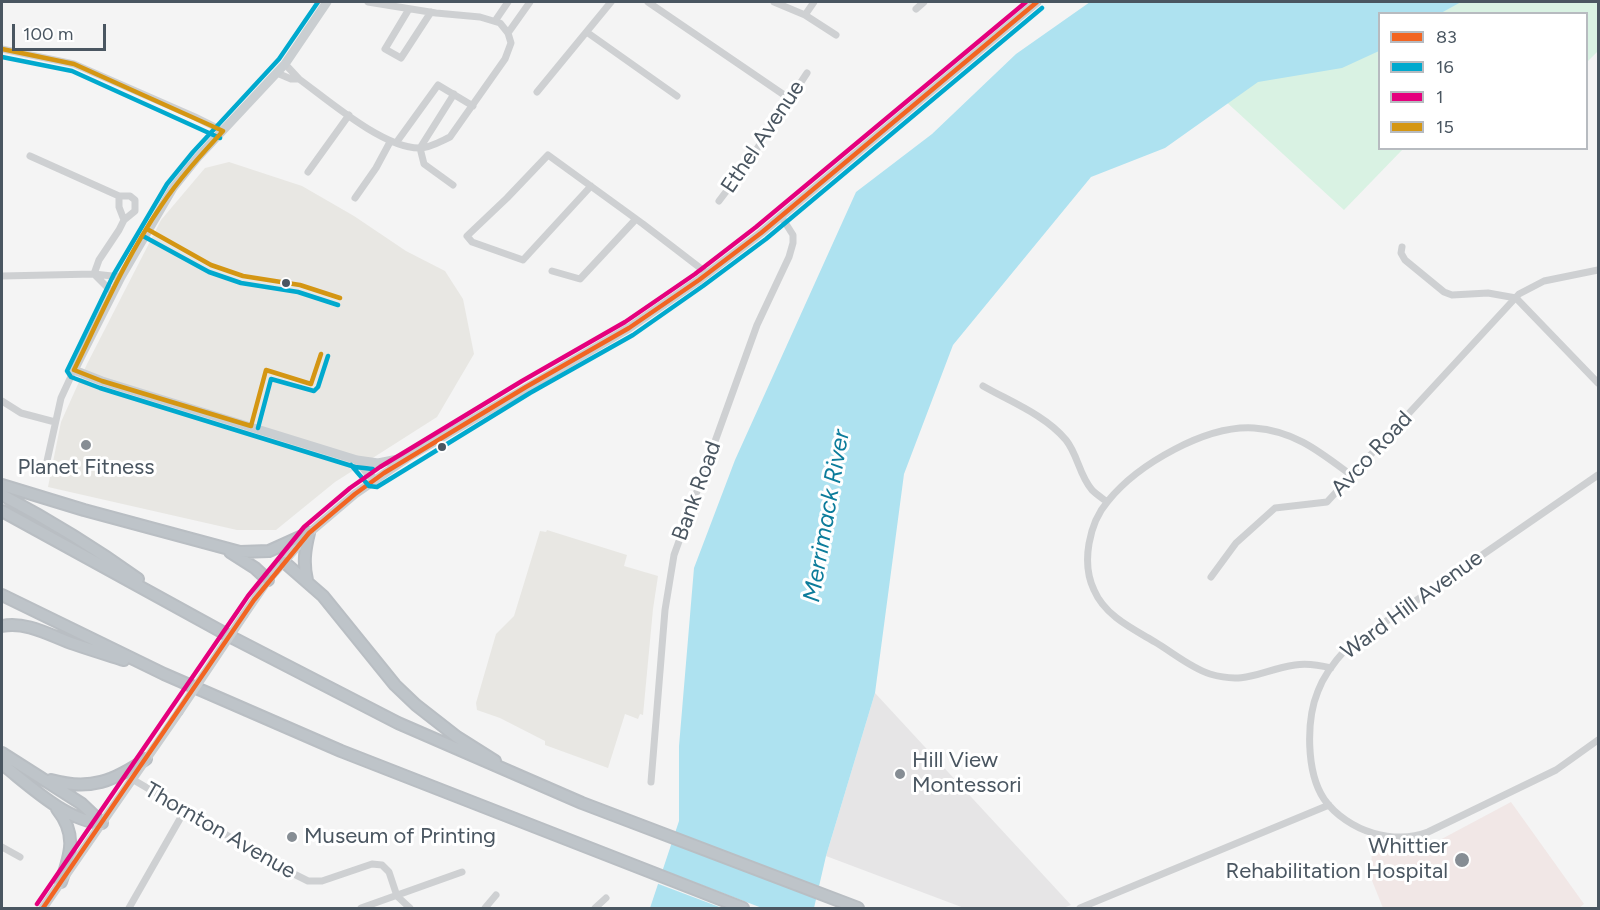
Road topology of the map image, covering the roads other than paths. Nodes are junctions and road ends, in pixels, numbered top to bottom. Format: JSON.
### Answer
{"nodes":[{"id":1,"x":327,"y":2,"type":"edge"},
{"id":2,"x":368,"y":2,"type":"edge"},
{"id":3,"x":508,"y":2,"type":"edge"},
{"id":4,"x":530,"y":2,"type":"edge"},
{"id":5,"x":611,"y":2,"type":"edge"},
{"id":6,"x":648,"y":2,"type":"edge"},
{"id":7,"x":774,"y":2,"type":"edge"},
{"id":8,"x":814,"y":2,"type":"edge"},
{"id":9,"x":924,"y":2,"type":"edge"},
{"id":10,"x":1031,"y":3,"type":"edge"},
{"id":11,"x":409,"y":9,"type":"junction"},
{"id":12,"x":916,"y":9,"type":"dead end"},
{"id":13,"x":431,"y":12,"type":"junction"},
{"id":14,"x":805,"y":15,"type":"junction"},
{"id":15,"x":495,"y":21,"type":"junction"},
{"id":16,"x":508,"y":33,"type":"junction"},
{"id":17,"x":588,"y":33,"type":"junction"},
{"id":18,"x":836,"y":35,"type":"dead end"},
{"id":19,"x":2,"y":49,"type":"edge"},
{"id":20,"x":285,"y":64,"type":"junction"},
{"id":21,"x":277,"y":73,"type":"junction"},
{"id":22,"x":807,"y":73,"type":"dead end"},
{"id":23,"x":299,"y":80,"type":"junction"},
{"id":24,"x":537,"y":92,"type":"dead end"},
{"id":25,"x":454,"y":94,"type":"junction"},
{"id":26,"x":677,"y":96,"type":"dead end"},
{"id":27,"x":790,"y":99,"type":"junction"},
{"id":28,"x":473,"y":106,"type":"junction"},
{"id":29,"x":349,"y":115,"type":"junction"},
{"id":30,"x":223,"y":131,"type":"junction"},
{"id":31,"x":393,"y":143,"type":"junction"},
{"id":32,"x":420,"y":148,"type":"junction"},
{"id":33,"x":30,"y":156,"type":"dead end"},
{"id":34,"x":308,"y":171,"type":"dead end"},
{"id":35,"x":453,"y":185,"type":"dead end"},
{"id":36,"x":591,"y":186,"type":"junction"},
{"id":37,"x":119,"y":196,"type":"junction"},
{"id":38,"x":356,"y":198,"type":"dead end"},
{"id":39,"x":719,"y":201,"type":"dead end"},
{"id":40,"x":781,"y":216,"type":"junction"},
{"id":41,"x":636,"y":219,"type":"junction"},
{"id":42,"x":124,"y":220,"type":"junction"},
{"id":43,"x":1402,"y":247,"type":"dead end"},
{"id":44,"x":552,"y":270,"type":"dead end"},
{"id":45,"x":1599,"y":270,"type":"edge"},
{"id":46,"x":94,"y":274,"type":"junction"},
{"id":47,"x":708,"y":274,"type":"junction"},
{"id":48,"x":2,"y":276,"type":"edge"},
{"id":49,"x":121,"y":277,"type":"junction"},
{"id":50,"x":112,"y":293,"type":"junction"},
{"id":51,"x":1516,"y":298,"type":"junction"},
{"id":52,"x":74,"y":370,"type":"junction"},
{"id":53,"x":1599,"y":383,"type":"edge"},
{"id":54,"x":983,"y":386,"type":"dead end"},
{"id":55,"x":2,"y":401,"type":"edge"},
{"id":56,"x":55,"y":422,"type":"junction"},
{"id":57,"x":410,"y":456,"type":"junction"},
{"id":58,"x":357,"y":460,"type":"junction"},
{"id":59,"x":45,"y":470,"type":"dead end"},
{"id":60,"x":1351,"y":475,"type":"junction"},
{"id":61,"x":1599,"y":475,"type":"edge"},
{"id":62,"x":374,"y":480,"type":"junction"},
{"id":63,"x":2,"y":485,"type":"edge"},
{"id":64,"x":2,"y":495,"type":"edge"},
{"id":65,"x":1107,"y":502,"type":"junction"},
{"id":66,"x":2,"y":511,"type":"edge"},
{"id":67,"x":309,"y":533,"type":"junction"},
{"id":68,"x":226,"y":549,"type":"junction"},
{"id":69,"x":284,"y":562,"type":"junction"},
{"id":70,"x":1211,"y":577,"type":"dead end"},
{"id":71,"x":268,"y":580,"type":"junction"},
{"id":72,"x":307,"y":580,"type":"junction"},
{"id":73,"x":2,"y":595,"type":"edge"},
{"id":74,"x":170,"y":603,"type":"junction"},
{"id":75,"x":2,"y":626,"type":"edge"},
{"id":76,"x":1331,"y":668,"type":"junction"},
{"id":77,"x":164,"y":674,"type":"junction"},
{"id":78,"x":1599,"y":740,"type":"edge"},
{"id":79,"x":2,"y":753,"type":"edge"},
{"id":80,"x":146,"y":759,"type":"junction"},
{"id":81,"x":2,"y":765,"type":"edge"},
{"id":82,"x":39,"y":777,"type":"junction"},
{"id":83,"x":518,"y":777,"type":"junction"},
{"id":84,"x":132,"y":779,"type":"junction"},
{"id":85,"x":651,"y":782,"type":"dead end"},
{"id":86,"x":54,"y":804,"type":"junction"},
{"id":87,"x":1329,"y":805,"type":"junction"},
{"id":88,"x":185,"y":810,"type":"junction"},
{"id":89,"x":102,"y":824,"type":"junction"},
{"id":90,"x":2,"y":847,"type":"edge"},
{"id":91,"x":20,"y":857,"type":"dead end"},
{"id":92,"x":462,"y":872,"type":"dead end"},
{"id":93,"x":61,"y":882,"type":"junction"},
{"id":94,"x":397,"y":896,"type":"junction"},
{"id":95,"x":496,"y":896,"type":"dead end"},
{"id":96,"x":606,"y":898,"type":"dead end"},
{"id":97,"x":43,"y":909,"type":"edge"},
{"id":98,"x":129,"y":909,"type":"edge"},
{"id":99,"x":361,"y":909,"type":"edge"},
{"id":100,"x":410,"y":909,"type":"edge"},
{"id":101,"x":485,"y":909,"type":"edge"},
{"id":102,"x":595,"y":909,"type":"edge"},
{"id":103,"x":743,"y":909,"type":"edge"},
{"id":104,"x":858,"y":909,"type":"edge"},
{"id":105,"x":1080,"y":909,"type":"edge"}],
"edges":[{"from":1,"to":20,"type":"main road"},
{"from":2,"to":11,"type":"street"},
{"from":3,"to":15,"type":"street"},
{"from":4,"to":16,"type":"street"},
{"from":5,"to":17,"type":"street"},
{"from":6,"to":27,"type":"street"},
{"from":7,"to":14,"type":"street"},
{"from":8,"to":14,"type":"street"},
{"from":9,"to":12,"type":"street"},
{"from":10,"to":40,"type":"main road"},
{"from":11,"to":13,"type":"street"},
{"from":11,"to":13,"type":"street"},
{"from":13,"to":15,"type":"street"},
{"from":14,"to":18,"type":"street"},
{"from":15,"to":16,"type":"street"},
{"from":16,"to":28,"type":"street"},
{"from":17,"to":24,"type":"street"},
{"from":17,"to":26,"type":"street"},
{"from":19,"to":30,"type":"street"},
{"from":20,"to":21,"type":"main road"},
{"from":20,"to":23,"type":"street"},
{"from":21,"to":23,"type":"street"},
{"from":21,"to":30,"type":"main road"},
{"from":22,"to":27,"type":"street","name":"Ethel Avenue"},
{"from":23,"to":29,"type":"street"},
{"from":25,"to":28,"type":"street"},
{"from":25,"to":31,"type":"street"},
{"from":25,"to":32,"type":"street"},
{"from":27,"to":39,"type":"street","name":"Ethel Avenue"},
{"from":28,"to":32,"type":"street"},
{"from":29,"to":31,"type":"street"},
{"from":29,"to":34,"type":"street"},
{"from":30,"to":49,"type":"main road"},
{"from":31,"to":32,"type":"street"},
{"from":31,"to":38,"type":"street"},
{"from":32,"to":35,"type":"street"},
{"from":33,"to":37,"type":"street"},
{"from":36,"to":36,"type":"street"},
{"from":36,"to":41,"type":"street"},
{"from":37,"to":42,"type":"street"},
{"from":37,"to":42,"type":"street"},
{"from":40,"to":47,"type":"main road"},
{"from":40,"to":85,"type":"street","name":"Bank Road"},
{"from":41,"to":44,"type":"street"},
{"from":41,"to":47,"type":"street"},
{"from":42,"to":46,"type":"street"},
{"from":43,"to":51,"type":"street"},
{"from":45,"to":51,"type":"street","name":"Avco Road"},
{"from":46,"to":48,"type":"street"},
{"from":46,"to":49,"type":"street"},
{"from":46,"to":50,"type":"street"},
{"from":47,"to":57,"type":"main road"},
{"from":49,"to":50,"type":"main road"},
{"from":50,"to":52,"type":"main road"},
{"from":51,"to":53,"type":"street"},
{"from":51,"to":60,"type":"street","name":"Avco Road"},
{"from":52,"to":56,"type":"street"},
{"from":52,"to":58,"type":"main road"},
{"from":54,"to":65,"type":"street"},
{"from":55,"to":56,"type":"street"},
{"from":56,"to":59,"type":"street"},
{"from":57,"to":58,"type":"main road"},
{"from":57,"to":62,"type":"main road"},
{"from":58,"to":62,"type":"main road"},
{"from":60,"to":65,"type":"street"},
{"from":60,"to":70,"type":"street","name":"Avco Road"},
{"from":61,"to":76,"type":"street","name":"Ward Hill Avenue"},
{"from":62,"to":67,"type":"main road"},
{"from":63,"to":68,"type":"highway"},
{"from":64,"to":74,"type":"highway"},
{"from":65,"to":76,"type":"street"},
{"from":66,"to":74,"type":"highway"},
{"from":67,"to":68,"type":"highway"},
{"from":67,"to":69,"type":"main road"},
{"from":67,"to":72,"type":"highway"},
{"from":68,"to":71,"type":"highway"},
{"from":69,"to":71,"type":"main road"},
{"from":69,"to":72,"type":"highway"},
{"from":71,"to":80,"type":"main road","bridge":true},
{"from":72,"to":83,"type":"highway"},
{"from":73,"to":77,"type":"highway"},
{"from":74,"to":83,"type":"highway"},
{"from":75,"to":77,"type":"highway"},
{"from":76,"to":87,"type":"street","name":"Ward Hill Avenue"},
{"from":77,"to":103,"type":"highway"},
{"from":78,"to":87,"type":"street","name":"Ward Hill Avenue"},
{"from":79,"to":82,"type":"highway"},
{"from":80,"to":82,"type":"highway"},
{"from":80,"to":84,"type":"main road"},
{"from":81,"to":86,"type":"highway"},
{"from":82,"to":89,"type":"highway"},
{"from":83,"to":104,"type":"highway"},
{"from":84,"to":88,"type":"street","name":"Thornton Avenue"},
{"from":84,"to":89,"type":"main road"},
{"from":86,"to":89,"type":"highway"},
{"from":86,"to":93,"type":"highway"},
{"from":87,"to":105,"type":"street"},
{"from":88,"to":94,"type":"street","name":"Thornton Avenue"},
{"from":88,"to":98,"type":"street"},
{"from":89,"to":93,"type":"main road"},
{"from":90,"to":91,"type":"street"},
{"from":92,"to":94,"type":"street"},
{"from":93,"to":97,"type":"main road"},
{"from":94,"to":99,"type":"street"},
{"from":94,"to":100,"type":"street"},
{"from":95,"to":101,"type":"street"},
{"from":96,"to":102,"type":"street"}]}
